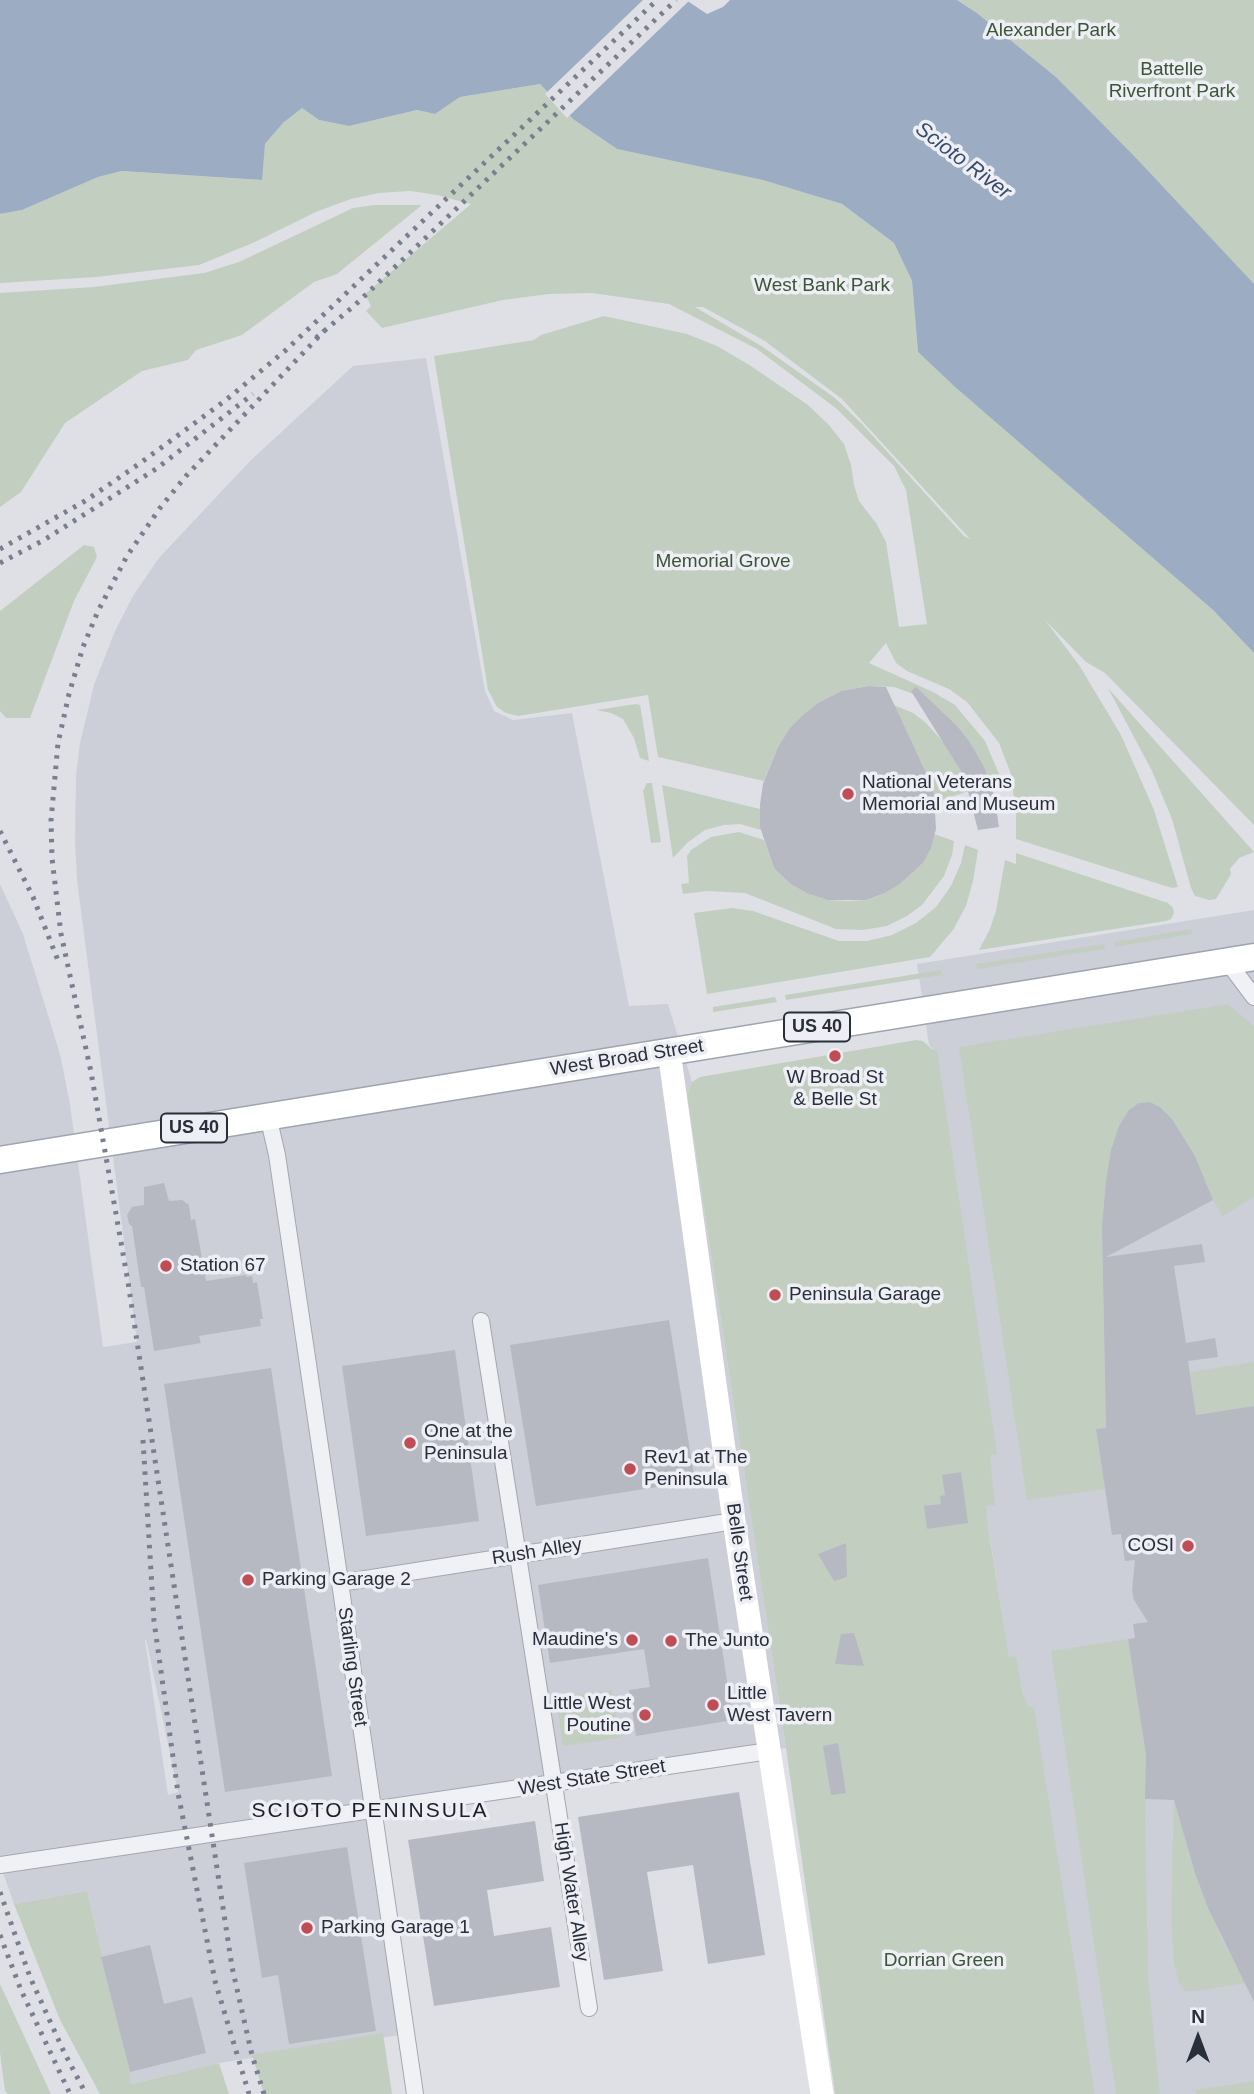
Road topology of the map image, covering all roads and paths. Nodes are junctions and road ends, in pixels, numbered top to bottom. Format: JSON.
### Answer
{"nodes":[{"id":1,"x":1254,"y":957,"type":"edge"},
{"id":2,"x":1227,"y":961,"type":"junction"},
{"id":3,"x":1254,"y":997,"type":"edge"},
{"id":4,"x":669,"y":1051,"type":"junction"},
{"id":5,"x":268,"y":1116,"type":"junction"},
{"id":6,"x":0,"y":1160,"type":"edge"},
{"id":7,"x":481,"y":1321,"type":"dead end"},
{"id":8,"x":734,"y":1521,"type":"junction"},
{"id":9,"x":518,"y":1555,"type":"junction"},
{"id":10,"x":340,"y":1583,"type":"junction"},
{"id":11,"x":769,"y":1751,"type":"junction"},
{"id":12,"x":554,"y":1784,"type":"junction"},
{"id":13,"x":374,"y":1811,"type":"junction"},
{"id":14,"x":0,"y":1865,"type":"edge"},
{"id":15,"x":589,"y":2008,"type":"dead end"},
{"id":16,"x":415,"y":2094,"type":"edge"},
{"id":17,"x":822,"y":2094,"type":"edge"}],
"edges":[{"from":1,"to":2,"type":"main road","name":"West Broad Street","number":"US 40"},
{"from":2,"to":3,"type":"street"},
{"from":2,"to":4,"type":"main road","name":"West Broad Street","number":"US 40"},
{"from":4,"to":5,"type":"main road","name":"West Broad Street","number":"US 40"},
{"from":4,"to":8,"type":"street","name":"Belle Street"},
{"from":5,"to":6,"type":"main road","name":"West Broad Street","number":"US 40"},
{"from":5,"to":10,"type":"street","name":"Starling Street"},
{"from":7,"to":9,"type":"street","name":"High Water Alley"},
{"from":8,"to":9,"type":"street","name":"Rush Alley"},
{"from":8,"to":11,"type":"street","name":"Belle Street"},
{"from":9,"to":10,"type":"street","name":"Rush Alley"},
{"from":9,"to":12,"type":"street","name":"High Water Alley"},
{"from":10,"to":13,"type":"street","name":"Starling Street"},
{"from":11,"to":12,"type":"street","name":"West State Street"},
{"from":11,"to":17,"type":"street","name":"Belle Street"},
{"from":12,"to":13,"type":"street","name":"West State Street"},
{"from":12,"to":15,"type":"street","name":"High Water Alley"},
{"from":13,"to":14,"type":"street","name":"West State Street"},
{"from":13,"to":16,"type":"street","name":"Starling Street"}]}
